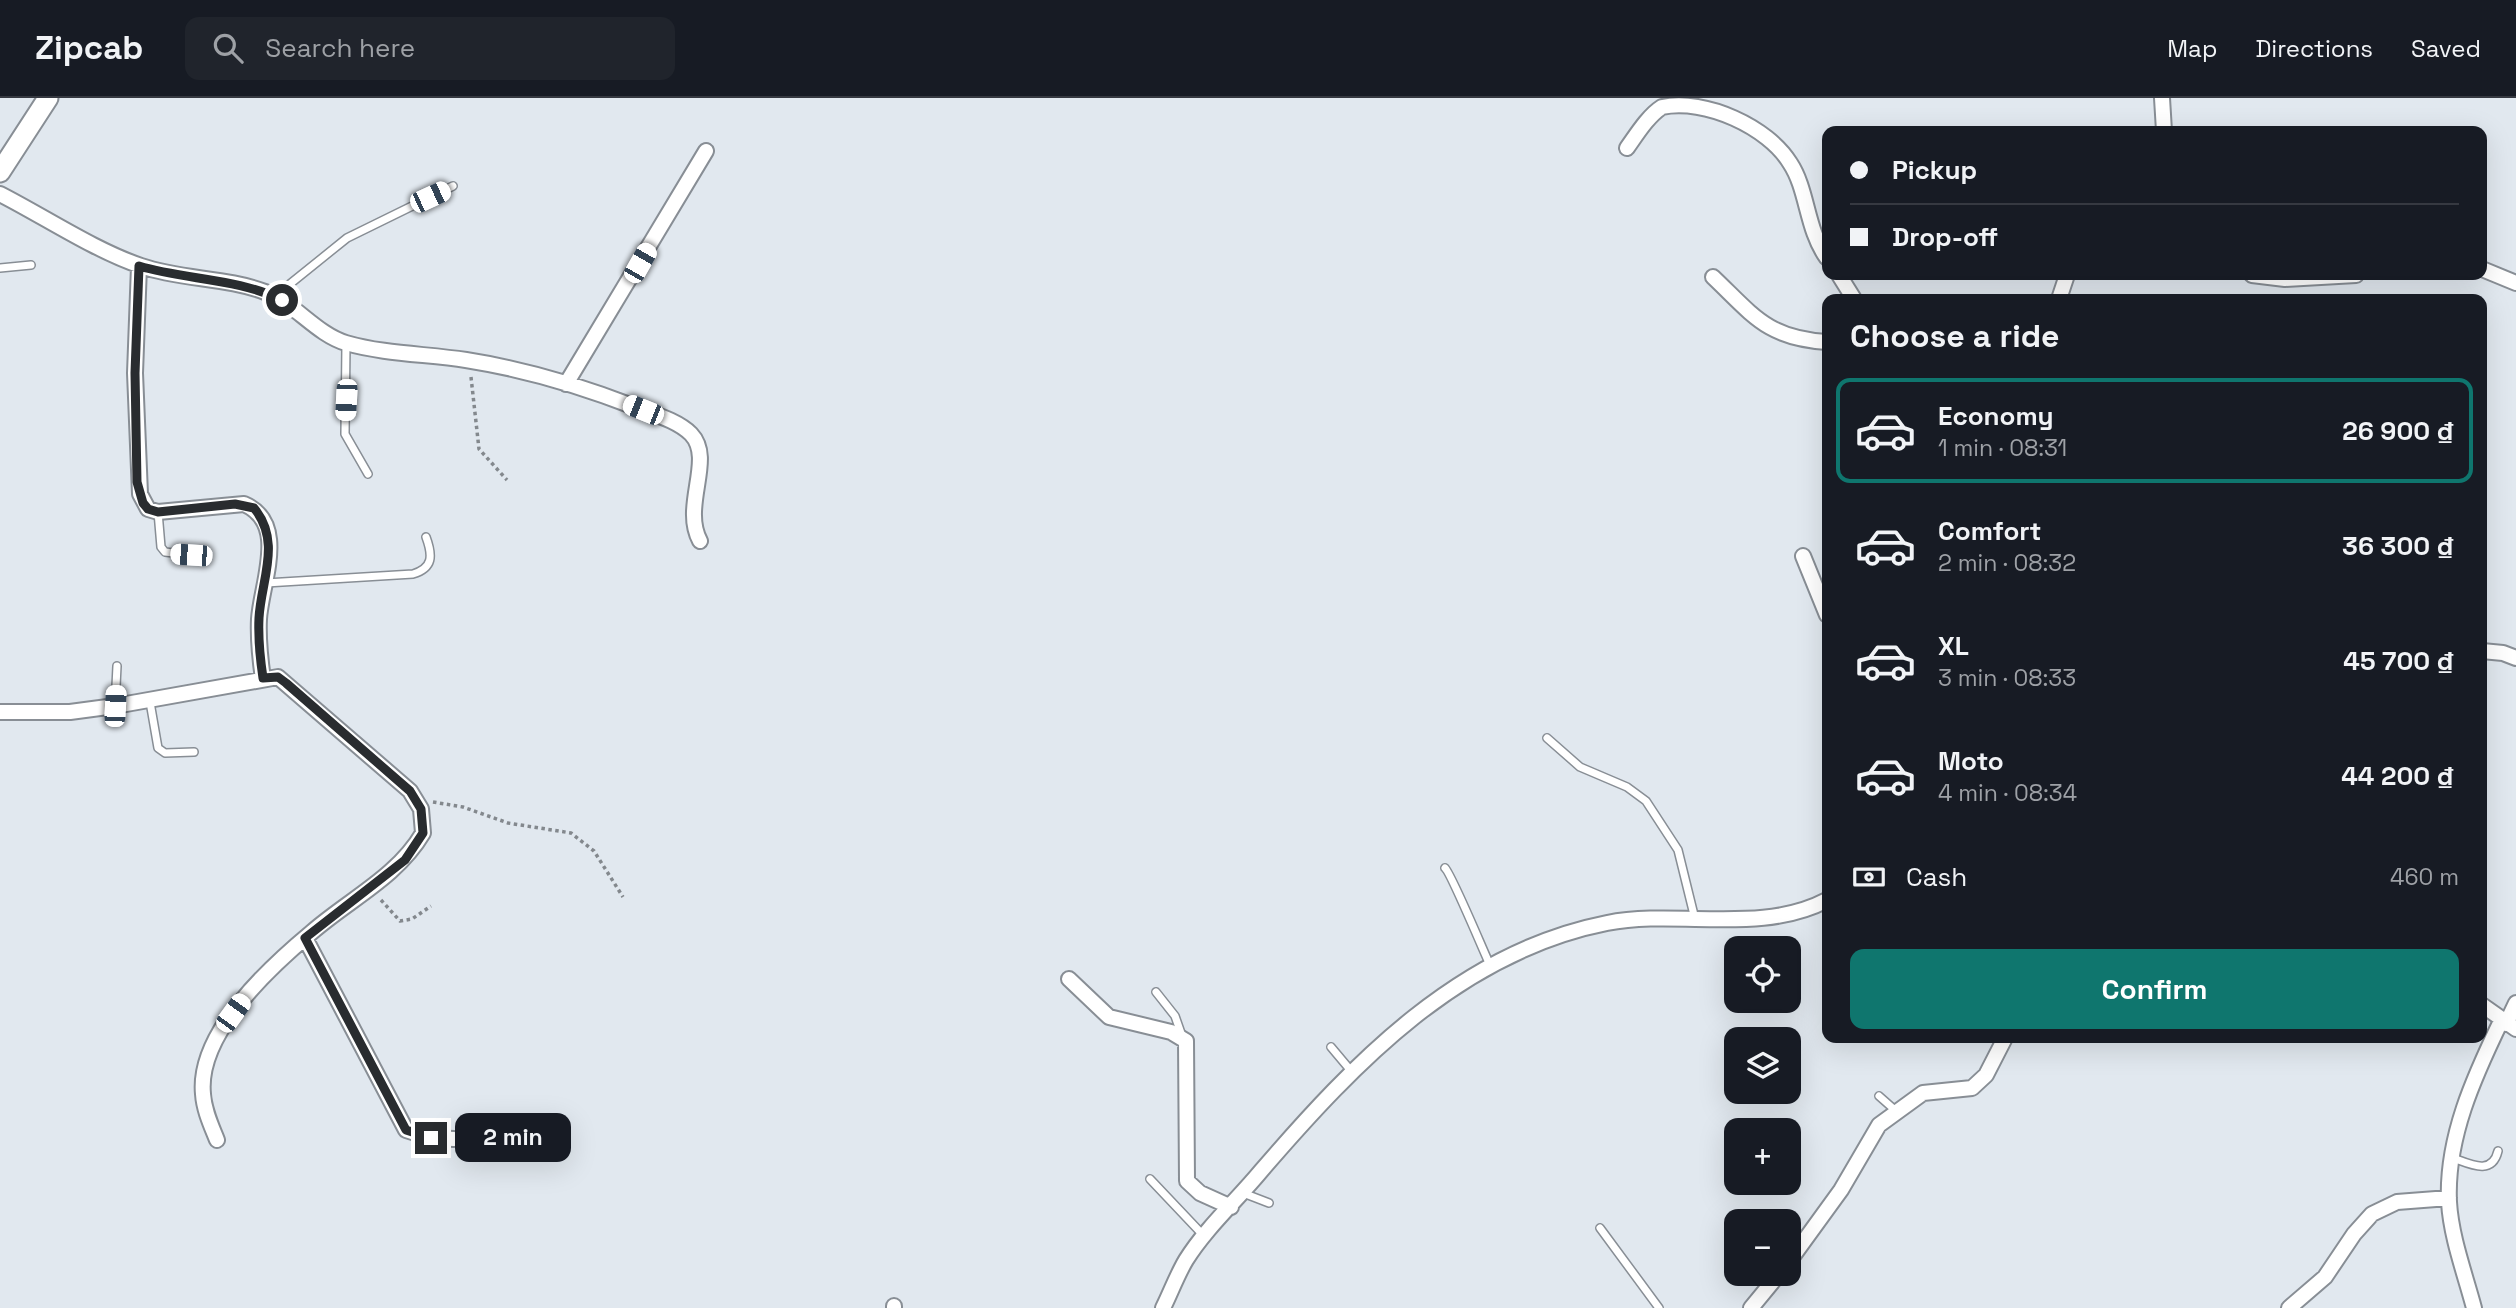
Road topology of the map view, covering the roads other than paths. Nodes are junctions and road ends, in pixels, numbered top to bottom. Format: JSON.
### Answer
{"nodes":[{"id":1,"x":48,"y":98,"type":"edge"},
{"id":2,"x":2162,"y":98,"type":"edge"},
{"id":3,"x":2164,"y":126,"type":"edge"},
{"id":4,"x":1627,"y":148,"type":"dead end"},
{"id":5,"x":706,"y":151,"type":"dead end"},
{"id":6,"x":0,"y":172,"type":"edge"},
{"id":7,"x":453,"y":186,"type":"dead end"},
{"id":8,"x":0,"y":194,"type":"edge"},
{"id":9,"x":1822,"y":250,"type":"edge"},
{"id":10,"x":30,"y":265,"type":"dead end"},
{"id":11,"x":139,"y":266,"type":"junction"},
{"id":12,"x":0,"y":268,"type":"edge"},
{"id":13,"x":2487,"y":271,"type":"edge"},
{"id":14,"x":1713,"y":277,"type":"dead end"},
{"id":15,"x":2516,"y":283,"type":"edge"},
{"id":16,"x":275,"y":296,"type":"junction"},
{"id":17,"x":1822,"y":342,"type":"edge"},
{"id":18,"x":346,"y":343,"type":"junction"},
{"id":19,"x":566,"y":384,"type":"junction"},
{"id":20,"x":368,"y":474,"type":"dead end"},
{"id":21,"x":158,"y":512,"type":"junction"},
{"id":22,"x":426,"y":537,"type":"dead end"},
{"id":23,"x":700,"y":541,"type":"dead end"},
{"id":24,"x":191,"y":555,"type":"dead end"},
{"id":25,"x":1803,"y":556,"type":"dead end"},
{"id":26,"x":265,"y":583,"type":"junction"},
{"id":27,"x":1822,"y":594,"type":"edge"},
{"id":28,"x":2487,"y":652,"type":"edge"},
{"id":29,"x":2516,"y":658,"type":"edge"},
{"id":30,"x":117,"y":666,"type":"dead end"},
{"id":31,"x":263,"y":678,"type":"junction"},
{"id":32,"x":150,"y":702,"type":"junction"},
{"id":33,"x":115,"y":706,"type":"junction"},
{"id":34,"x":0,"y":712,"type":"edge"},
{"id":35,"x":1547,"y":738,"type":"dead end"},
{"id":36,"x":194,"y":752,"type":"dead end"},
{"id":37,"x":1445,"y":868,"type":"dead end"},
{"id":38,"x":1822,"y":902,"type":"edge"},
{"id":39,"x":1695,"y":919,"type":"junction"},
{"id":40,"x":305,"y":938,"type":"junction"},
{"id":41,"x":1490,"y":965,"type":"junction"},
{"id":42,"x":1069,"y":979,"type":"dead end"},
{"id":43,"x":1156,"y":992,"type":"dead end"},
{"id":44,"x":2516,"y":1003,"type":"edge"},
{"id":45,"x":2487,"y":1009,"type":"edge"},
{"id":46,"x":2508,"y":1025,"type":"edge"},
{"id":47,"x":1182,"y":1037,"type":"junction"},
{"id":48,"x":2002,"y":1043,"type":"edge"},
{"id":49,"x":1331,"y":1047,"type":"dead end"},
{"id":50,"x":1352,"y":1072,"type":"junction"},
{"id":51,"x":1880,"y":1096,"type":"dead end"},
{"id":52,"x":1896,"y":1111,"type":"junction"},
{"id":53,"x":454,"y":1139,"type":"dead end"},
{"id":54,"x":217,"y":1140,"type":"dead end"},
{"id":55,"x":2498,"y":1151,"type":"dead end"},
{"id":56,"x":2453,"y":1158,"type":"junction"},
{"id":57,"x":1150,"y":1180,"type":"dead end"},
{"id":58,"x":1243,"y":1193,"type":"junction"},
{"id":59,"x":2449,"y":1198,"type":"junction"},
{"id":60,"x":1269,"y":1203,"type":"dead end"},
{"id":61,"x":1231,"y":1207,"type":"junction"},
{"id":62,"x":1600,"y":1228,"type":"dead end"},
{"id":63,"x":1204,"y":1236,"type":"junction"},
{"id":64,"x":1801,"y":1245,"type":"edge"},
{"id":65,"x":1769,"y":1286,"type":"edge"},
{"id":66,"x":1163,"y":1308,"type":"edge"},
{"id":67,"x":1659,"y":1308,"type":"edge"},
{"id":68,"x":1751,"y":1308,"type":"edge"},
{"id":69,"x":2289,"y":1308,"type":"edge"},
{"id":70,"x":2474,"y":1308,"type":"edge"}],
"edges":[{"from":1,"to":6,"type":"street"},
{"from":2,"to":3,"type":"street"},
{"from":4,"to":9,"type":"street"},
{"from":5,"to":19,"type":"street"},
{"from":7,"to":16,"type":"lane"},
{"from":8,"to":11,"type":"street"},
{"from":10,"to":12,"type":"lane"},
{"from":11,"to":16,"type":"street"},
{"from":11,"to":21,"type":"street"},
{"from":13,"to":15,"type":"street"},
{"from":14,"to":17,"type":"street"},
{"from":16,"to":18,"type":"street"},
{"from":18,"to":19,"type":"street"},
{"from":18,"to":20,"type":"lane"},
{"from":19,"to":23,"type":"street"},
{"from":21,"to":24,"type":"lane"},
{"from":21,"to":26,"type":"street"},
{"from":22,"to":26,"type":"lane"},
{"from":25,"to":27,"type":"street"},
{"from":26,"to":31,"type":"street"},
{"from":28,"to":29,"type":"street"},
{"from":30,"to":33,"type":"lane"},
{"from":31,"to":32,"type":"street"},
{"from":31,"to":40,"type":"street"},
{"from":32,"to":33,"type":"street"},
{"from":32,"to":36,"type":"lane"},
{"from":33,"to":34,"type":"street"},
{"from":35,"to":39,"type":"lane"},
{"from":37,"to":41,"type":"lane"},
{"from":38,"to":39,"type":"street"},
{"from":39,"to":41,"type":"street"},
{"from":40,"to":53,"type":"street"},
{"from":40,"to":54,"type":"street"},
{"from":41,"to":50,"type":"street"},
{"from":42,"to":47,"type":"street"},
{"from":43,"to":47,"type":"lane"},
{"from":44,"to":46,"type":"street"},
{"from":45,"to":46,"type":"street"},
{"from":46,"to":56,"type":"street"},
{"from":47,"to":61,"type":"street"},
{"from":48,"to":52,"type":"street"},
{"from":49,"to":50,"type":"lane"},
{"from":50,"to":58,"type":"street"},
{"from":51,"to":52,"type":"lane"},
{"from":52,"to":64,"type":"street"},
{"from":55,"to":56,"type":"lane"},
{"from":56,"to":59,"type":"street"},
{"from":57,"to":63,"type":"lane"},
{"from":58,"to":60,"type":"lane"},
{"from":58,"to":61,"type":"street"},
{"from":59,"to":69,"type":"street"},
{"from":59,"to":70,"type":"street"},
{"from":61,"to":63,"type":"street"},
{"from":62,"to":67,"type":"lane"},
{"from":63,"to":66,"type":"street"},
{"from":65,"to":68,"type":"street"}]}
